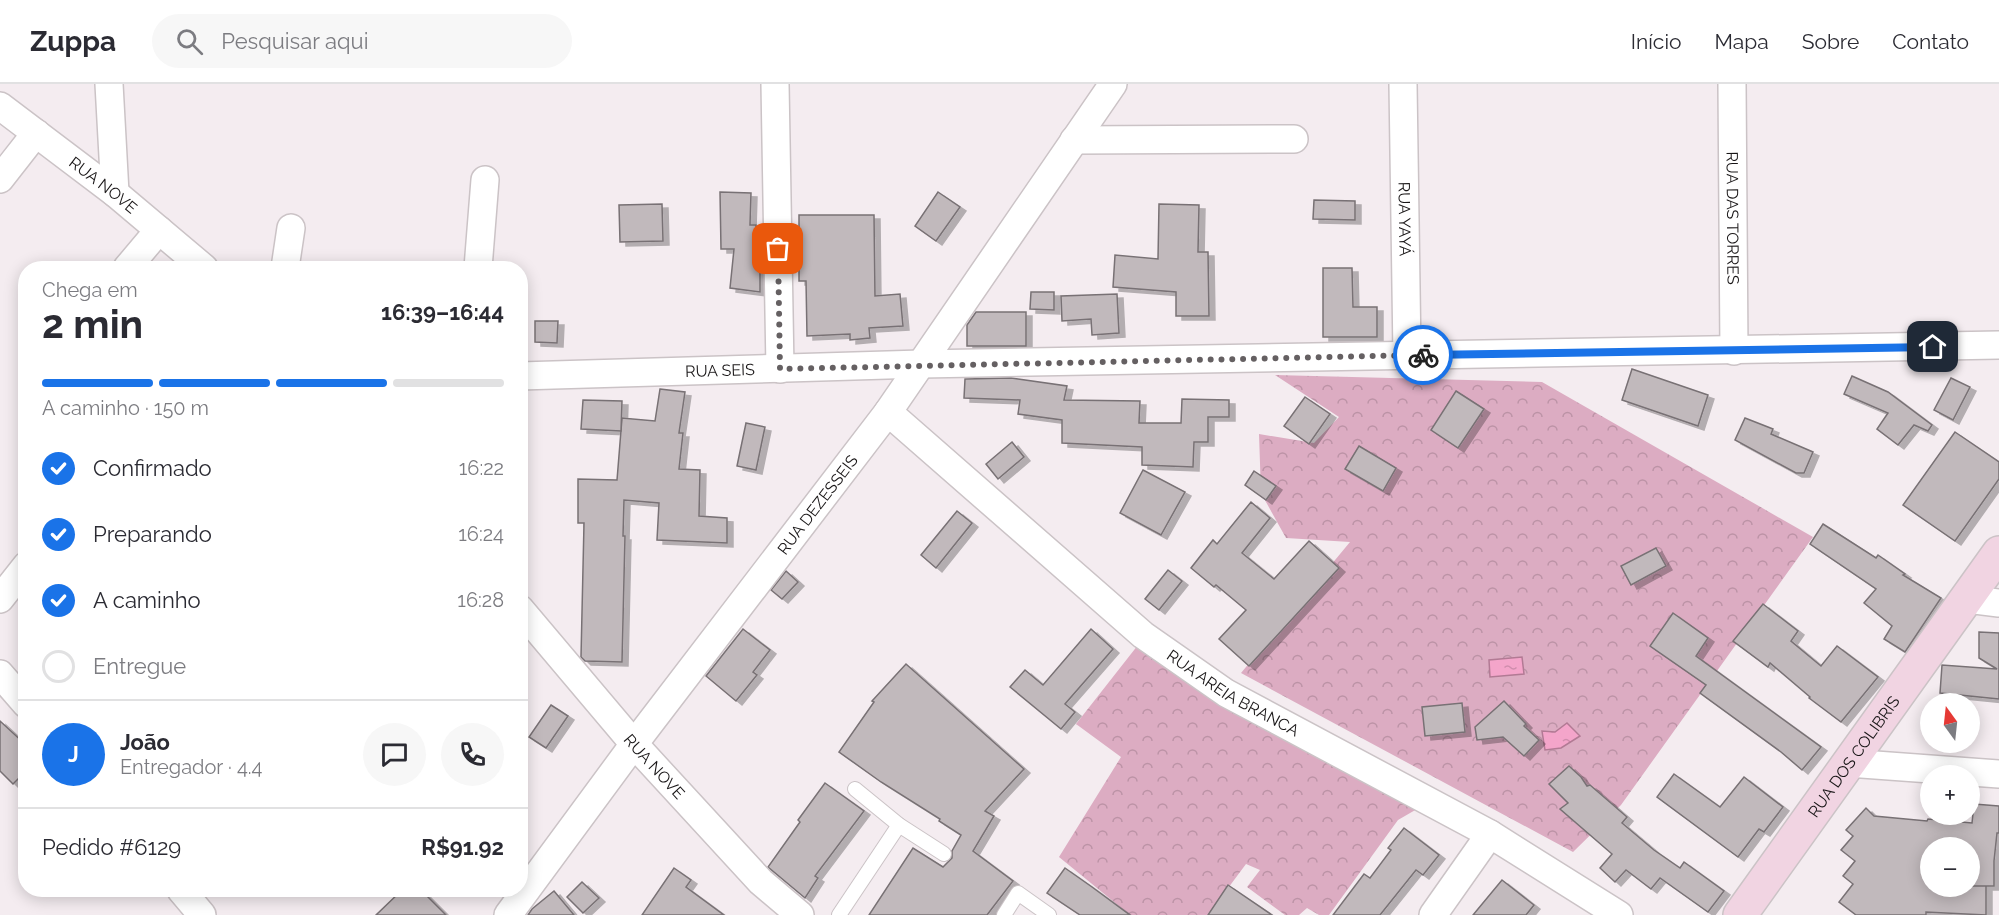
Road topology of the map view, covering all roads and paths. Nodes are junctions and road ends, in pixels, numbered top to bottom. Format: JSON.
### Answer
{"nodes":[{"id":1,"x":109,"y":84,"type":"edge"},
{"id":2,"x":775,"y":84,"type":"edge"},
{"id":3,"x":1113,"y":84,"type":"edge"},
{"id":4,"x":1402,"y":84,"type":"edge"},
{"id":5,"x":1732,"y":84,"type":"edge"},
{"id":6,"x":0,"y":106,"type":"edge"},
{"id":7,"x":36,"y":133,"type":"junction"},
{"id":8,"x":1294,"y":139,"type":"dead end"},
{"id":9,"x":1074,"y":140,"type":"junction"},
{"id":10,"x":0,"y":178,"type":"edge"},
{"id":11,"x":484,"y":180,"type":"dead end"},
{"id":12,"x":115,"y":193,"type":"junction"},
{"id":13,"x":291,"y":228,"type":"dead end"},
{"id":14,"x":159,"y":230,"type":"junction"},
{"id":15,"x":133,"y":261,"type":"edge"},
{"id":16,"x":196,"y":261,"type":"edge"},
{"id":17,"x":286,"y":261,"type":"edge"},
{"id":18,"x":478,"y":261,"type":"edge"},
{"id":19,"x":1999,"y":345,"type":"edge"},
{"id":20,"x":1734,"y":351,"type":"junction"},
{"id":21,"x":1407,"y":355,"type":"junction"},
{"id":22,"x":921,"y":364,"type":"junction"},
{"id":23,"x":780,"y":369,"type":"junction"},
{"id":24,"x":528,"y":376,"type":"edge"},
{"id":25,"x":888,"y":412,"type":"junction"},
{"id":26,"x":1999,"y":553,"type":"edge"},
{"id":27,"x":18,"y":576,"type":"edge"},
{"id":28,"x":1967,"y":598,"type":"junction"},
{"id":29,"x":0,"y":599,"type":"edge"},
{"id":30,"x":1999,"y":603,"type":"edge"},
{"id":31,"x":528,"y":618,"type":"edge"},
{"id":32,"x":0,"y":674,"type":"edge"},
{"id":33,"x":18,"y":695,"type":"edge"},
{"id":34,"x":634,"y":744,"type":"junction"},
{"id":35,"x":1848,"y":763,"type":"junction"},
{"id":36,"x":1999,"y":774,"type":"edge"},
{"id":37,"x":855,"y":789,"type":"dead end"},
{"id":38,"x":899,"y":825,"type":"junction"},
{"id":39,"x":1491,"y":834,"type":"junction"},
{"id":40,"x":944,"y":854,"type":"dead end"},
{"id":41,"x":528,"y":888,"type":"edge"},
{"id":42,"x":188,"y":897,"type":"edge"},
{"id":43,"x":521,"y":897,"type":"edge"},
{"id":44,"x":202,"y":915,"type":"edge"},
{"id":45,"x":508,"y":915,"type":"edge"},
{"id":46,"x":800,"y":915,"type":"edge"},
{"id":47,"x":839,"y":915,"type":"edge"},
{"id":48,"x":1004,"y":915,"type":"edge"},
{"id":49,"x":1049,"y":915,"type":"edge"},
{"id":50,"x":1433,"y":915,"type":"edge"},
{"id":51,"x":1619,"y":915,"type":"edge"},
{"id":52,"x":1740,"y":915,"type":"edge"}],
"edges":[{"from":1,"to":12,"type":"street"},
{"from":2,"to":23,"type":"street"},
{"from":3,"to":9,"type":"street","name":"RUA DEZESSEIS"},
{"from":4,"to":21,"type":"street","name":"RUA YAYÁ"},
{"from":5,"to":20,"type":"street","name":"RUA DAS TORRES"},
{"from":6,"to":7,"type":"street","name":"RUA NOVE"},
{"from":7,"to":10,"type":"street"},
{"from":7,"to":12,"type":"street","name":"RUA NOVE"},
{"from":8,"to":9,"type":"street"},
{"from":9,"to":22,"type":"street","name":"RUA DEZESSEIS"},
{"from":11,"to":18,"type":"street"},
{"from":12,"to":14,"type":"street","name":"RUA NOVE"},
{"from":13,"to":17,"type":"street"},
{"from":14,"to":15,"type":"street"},
{"from":14,"to":16,"type":"street","name":"RUA NOVE"},
{"from":19,"to":20,"type":"street","name":"RUA SEIS"},
{"from":20,"to":21,"type":"street","name":"RUA SEIS"},
{"from":21,"to":22,"type":"street","name":"RUA SEIS"},
{"from":22,"to":23,"type":"street","name":"RUA SEIS"},
{"from":22,"to":25,"type":"street","name":"RUA DEZESSEIS"},
{"from":23,"to":24,"type":"street","name":"RUA SEIS"},
{"from":25,"to":34,"type":"street","name":"RUA DEZESSEIS"},
{"from":25,"to":39,"type":"street","name":"RUA AREIA BRANCA"},
{"from":26,"to":28,"type":"street","name":"RUA DOS COLIBRIS"},
{"from":27,"to":29,"type":"street"},
{"from":28,"to":30,"type":"street"},
{"from":28,"to":35,"type":"street","name":"RUA DOS COLIBRIS"},
{"from":31,"to":34,"type":"street","name":"RUA NOVE"},
{"from":32,"to":33,"type":"street"},
{"from":34,"to":41,"type":"street","name":"RUA DEZESSEIS"},
{"from":34,"to":46,"type":"street","name":"RUA NOVE"},
{"from":35,"to":36,"type":"street"},
{"from":35,"to":52,"type":"street","name":"RUA DOS COLIBRIS"},
{"from":37,"to":38,"type":"lane"},
{"from":38,"to":40,"type":"lane"},
{"from":38,"to":47,"type":"lane"},
{"from":39,"to":50,"type":"street"},
{"from":39,"to":51,"type":"street","name":"RUA AREIA BRANCA"},
{"from":42,"to":44,"type":"street"},
{"from":43,"to":45,"type":"street","name":"RUA DEZESSEIS"},
{"from":48,"to":49,"type":"lane"}]}
